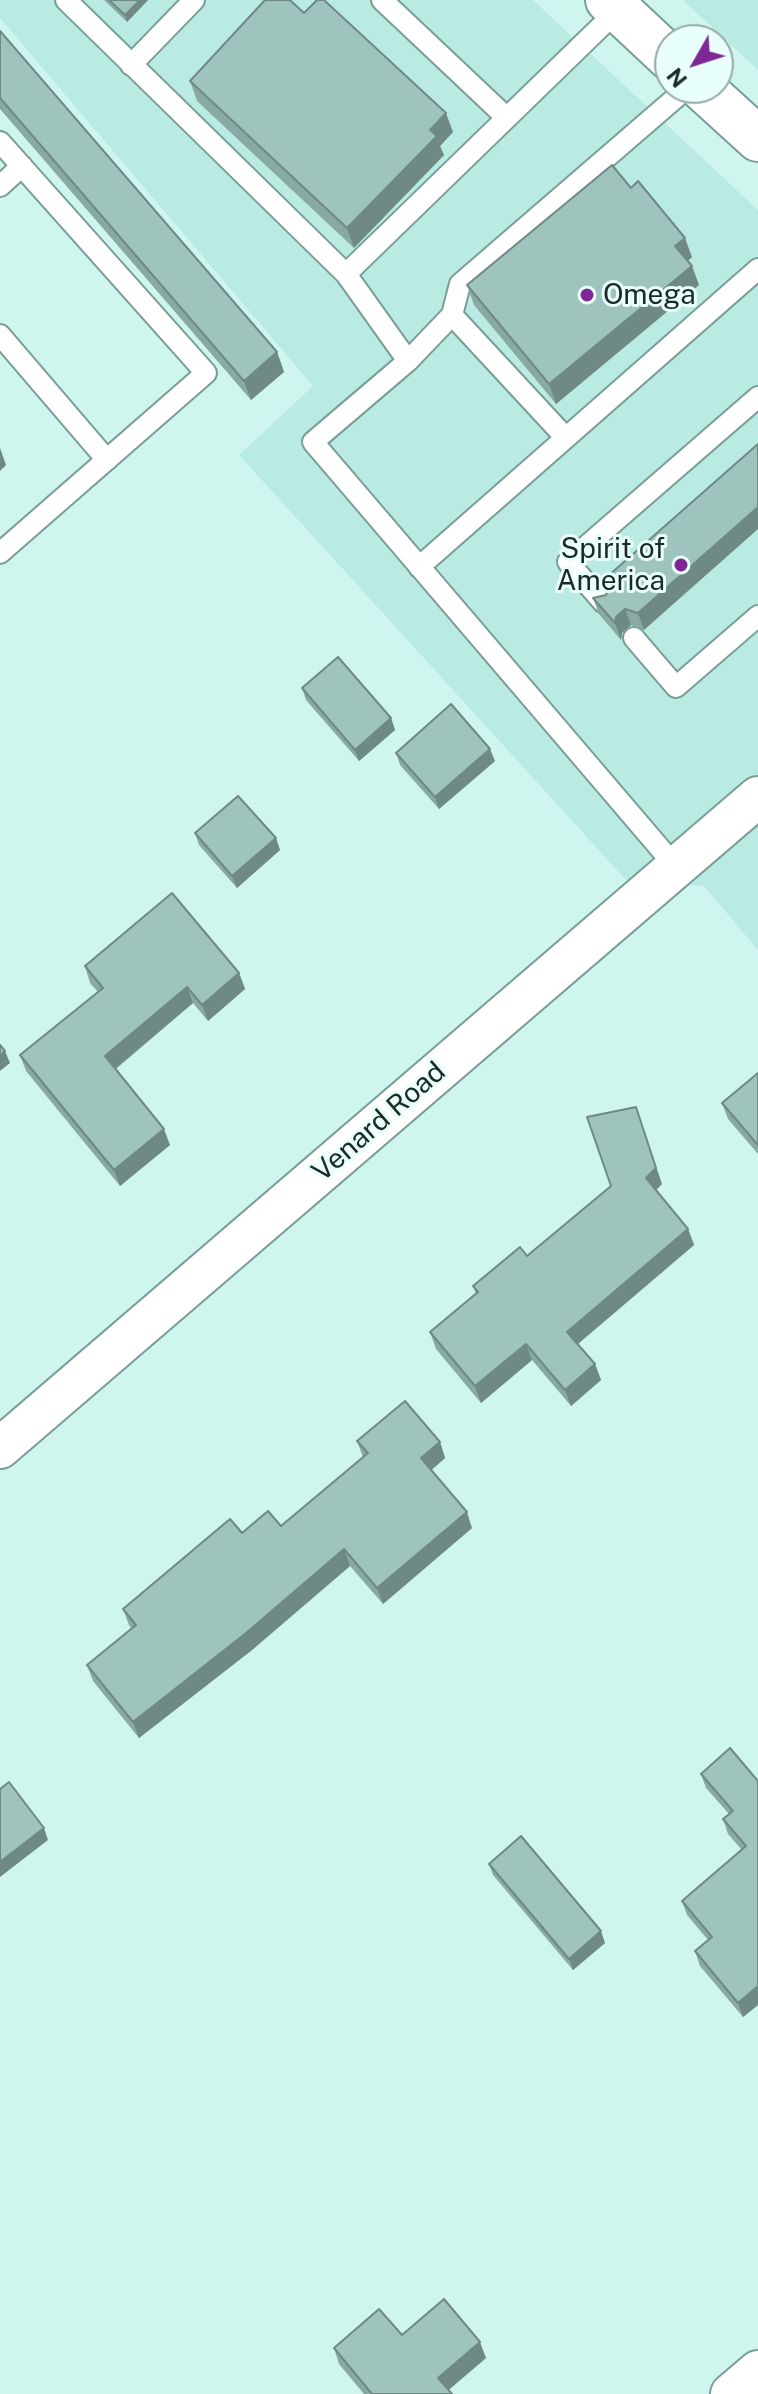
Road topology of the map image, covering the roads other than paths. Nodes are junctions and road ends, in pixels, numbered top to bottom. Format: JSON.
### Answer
{"nodes":[{"id":1,"x":66,"y":0,"type":"edge"},
{"id":2,"x":194,"y":0,"type":"edge"},
{"id":3,"x":382,"y":0,"type":"edge"},
{"id":4,"x":618,"y":3,"type":"edge"},
{"id":5,"x":654,"y":41,"type":"edge"},
{"id":6,"x":131,"y":65,"type":"junction"},
{"id":7,"x":668,"y":104,"type":"edge"},
{"id":8,"x":720,"y":104,"type":"edge"},
{"id":9,"x":507,"y":118,"type":"junction"},
{"id":10,"x":758,"y":139,"type":"edge"},
{"id":11,"x":0,"y":142,"type":"edge"},
{"id":12,"x":22,"y":166,"type":"junction"},
{"id":13,"x":0,"y":186,"type":"edge"},
{"id":14,"x":758,"y":269,"type":"edge"},
{"id":15,"x":346,"y":274,"type":"junction"},
{"id":16,"x":452,"y":315,"type":"junction"},
{"id":17,"x":0,"y":335,"type":"edge"},
{"id":18,"x":408,"y":361,"type":"junction"},
{"id":19,"x":758,"y":397,"type":"edge"},
{"id":20,"x":566,"y":438,"type":"junction"},
{"id":21,"x":107,"y":460,"type":"junction"},
{"id":22,"x":0,"y":553,"type":"edge"},
{"id":23,"x":419,"y":567,"type":"junction"},
{"id":24,"x":603,"y":602,"type":"edge"},
{"id":25,"x":758,"y":616,"type":"edge"},
{"id":26,"x":634,"y":638,"type":"edge"},
{"id":27,"x":758,"y":797,"type":"edge"},
{"id":28,"x":676,"y":867,"type":"junction"},
{"id":29,"x":0,"y":1448,"type":"edge"},
{"id":30,"x":758,"y":2371,"type":"edge"},
{"id":31,"x":731,"y":2394,"type":"edge"}],
"edges":[{"from":1,"to":6,"type":"lane"},
{"from":2,"to":6,"type":"lane"},
{"from":3,"to":9,"type":"lane"},
{"from":4,"to":5,"type":"main road"},
{"from":4,"to":9,"type":"lane"},
{"from":6,"to":15,"type":"lane"},
{"from":7,"to":16,"type":"lane"},
{"from":8,"to":10,"type":"main road"},
{"from":9,"to":15,"type":"lane"},
{"from":11,"to":12,"type":"lane"},
{"from":12,"to":13,"type":"lane"},
{"from":12,"to":21,"type":"lane"},
{"from":14,"to":20,"type":"lane"},
{"from":15,"to":18,"type":"lane"},
{"from":16,"to":18,"type":"lane"},
{"from":16,"to":20,"type":"lane"},
{"from":17,"to":21,"type":"lane"},
{"from":18,"to":23,"type":"lane"},
{"from":19,"to":24,"type":"lane"},
{"from":20,"to":23,"type":"lane"},
{"from":21,"to":22,"type":"lane"},
{"from":23,"to":28,"type":"lane"},
{"from":25,"to":26,"type":"lane"},
{"from":27,"to":28,"type":"street","name":"Venard Road"},
{"from":28,"to":29,"type":"street","name":"Venard Road"},
{"from":30,"to":31,"type":"street"}]}
